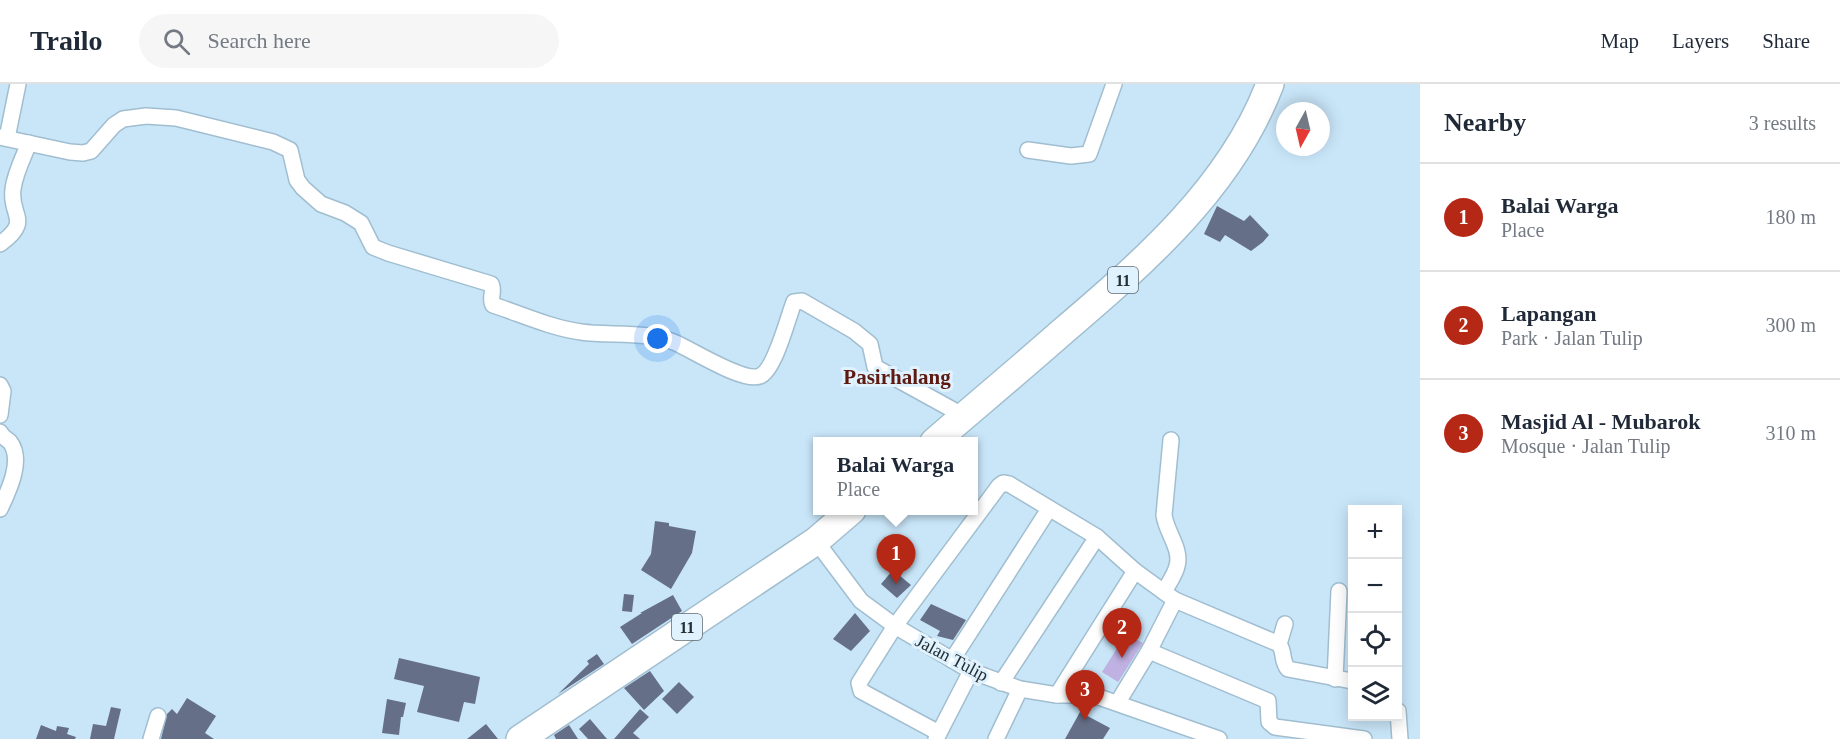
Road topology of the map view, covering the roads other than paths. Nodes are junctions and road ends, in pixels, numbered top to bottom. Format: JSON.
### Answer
{"nodes":[{"id":1,"x":18,"y":84,"type":"edge"},
{"id":2,"x":1114,"y":84,"type":"edge"},
{"id":3,"x":1270,"y":84,"type":"edge"},
{"id":4,"x":4,"y":137,"type":"edge"},
{"id":5,"x":29,"y":143,"type":"junction"},
{"id":6,"x":1028,"y":150,"type":"dead end"},
{"id":7,"x":1,"y":242,"type":"edge"},
{"id":8,"x":0,"y":385,"type":"edge"},
{"id":9,"x":0,"y":415,"type":"edge"},
{"id":10,"x":964,"y":416,"type":"junction"},
{"id":11,"x":0,"y":432,"type":"edge"},
{"id":12,"x":939,"y":437,"type":"edge"},
{"id":13,"x":1171,"y":440,"type":"dead end"},
{"id":14,"x":0,"y":509,"type":"edge"},
{"id":15,"x":1049,"y":509,"type":"junction"},
{"id":16,"x":978,"y":514,"type":"edge"},
{"id":17,"x":848,"y":515,"type":"edge"},
{"id":18,"x":977,"y":515,"type":"edge"},
{"id":19,"x":1097,"y":537,"type":"junction"},
{"id":20,"x":823,"y":550,"type":"junction"},
{"id":21,"x":1135,"y":571,"type":"junction"},
{"id":22,"x":1339,"y":591,"type":"dead end"},
{"id":23,"x":1169,"y":596,"type":"junction"},
{"id":24,"x":1285,"y":624,"type":"dead end"},
{"id":25,"x":895,"y":626,"type":"junction"},
{"id":26,"x":1279,"y":644,"type":"junction"},
{"id":27,"x":1149,"y":651,"type":"junction"},
{"id":28,"x":952,"y":660,"type":"junction"},
{"id":29,"x":971,"y":671,"type":"junction"},
{"id":30,"x":1335,"y":679,"type":"junction"},
{"id":31,"x":1348,"y":680,"type":"edge"},
{"id":32,"x":1001,"y":683,"type":"junction"},
{"id":33,"x":1020,"y":689,"type":"junction"},
{"id":34,"x":1058,"y":694,"type":"junction"},
{"id":35,"x":1118,"y":702,"type":"junction"},
{"id":36,"x":158,"y":716,"type":"dead end"},
{"id":37,"x":1399,"y":721,"type":"edge"},
{"id":38,"x":1183,"y":733,"type":"edge"},
{"id":39,"x":938,"y":736,"type":"edge"},
{"id":40,"x":151,"y":739,"type":"edge"},
{"id":41,"x":520,"y":739,"type":"edge"},
{"id":42,"x":996,"y":739,"type":"edge"},
{"id":43,"x":1219,"y":739,"type":"edge"},
{"id":44,"x":1364,"y":739,"type":"edge"},
{"id":45,"x":1400,"y":739,"type":"edge"}],
"edges":[{"from":1,"to":4,"type":"street"},
{"from":2,"to":6,"type":"street"},
{"from":3,"to":10,"type":"highway","number":"11"},
{"from":4,"to":5,"type":"street"},
{"from":5,"to":7,"type":"street"},
{"from":5,"to":10,"type":"street"},
{"from":8,"to":9,"type":"street"},
{"from":10,"to":12,"type":"highway","number":"11"},
{"from":11,"to":14,"type":"street"},
{"from":13,"to":23,"type":"street"},
{"from":15,"to":16,"type":"street"},
{"from":15,"to":19,"type":"street"},
{"from":15,"to":28,"type":"street"},
{"from":17,"to":20,"type":"highway","number":"11"},
{"from":18,"to":25,"type":"street"},
{"from":19,"to":21,"type":"street"},
{"from":19,"to":32,"type":"street"},
{"from":20,"to":25,"type":"street","name":"Jalan Tulip"},
{"from":20,"to":41,"type":"highway","number":"11"},
{"from":21,"to":23,"type":"street"},
{"from":21,"to":34,"type":"street"},
{"from":22,"to":30,"type":"street"},
{"from":23,"to":26,"type":"street"},
{"from":23,"to":27,"type":"street"},
{"from":24,"to":26,"type":"street"},
{"from":25,"to":28,"type":"street","name":"Jalan Tulip"},
{"from":25,"to":39,"type":"street"},
{"from":26,"to":30,"type":"street"},
{"from":27,"to":35,"type":"street"},
{"from":27,"to":44,"type":"street"},
{"from":28,"to":29,"type":"street","name":"Jalan Tulip"},
{"from":29,"to":32,"type":"street","name":"Jalan Tulip"},
{"from":29,"to":39,"type":"street"},
{"from":30,"to":31,"type":"street"},
{"from":32,"to":33,"type":"street","name":"Jalan Tulip"},
{"from":33,"to":34,"type":"street","name":"Jalan Tulip"},
{"from":33,"to":42,"type":"street"},
{"from":34,"to":35,"type":"street","name":"Jalan Tulip"},
{"from":35,"to":38,"type":"street","name":"Jalan Tulip"},
{"from":36,"to":40,"type":"street"},
{"from":37,"to":45,"type":"street"},
{"from":38,"to":43,"type":"street","name":"Jalan Tulip"}]}
